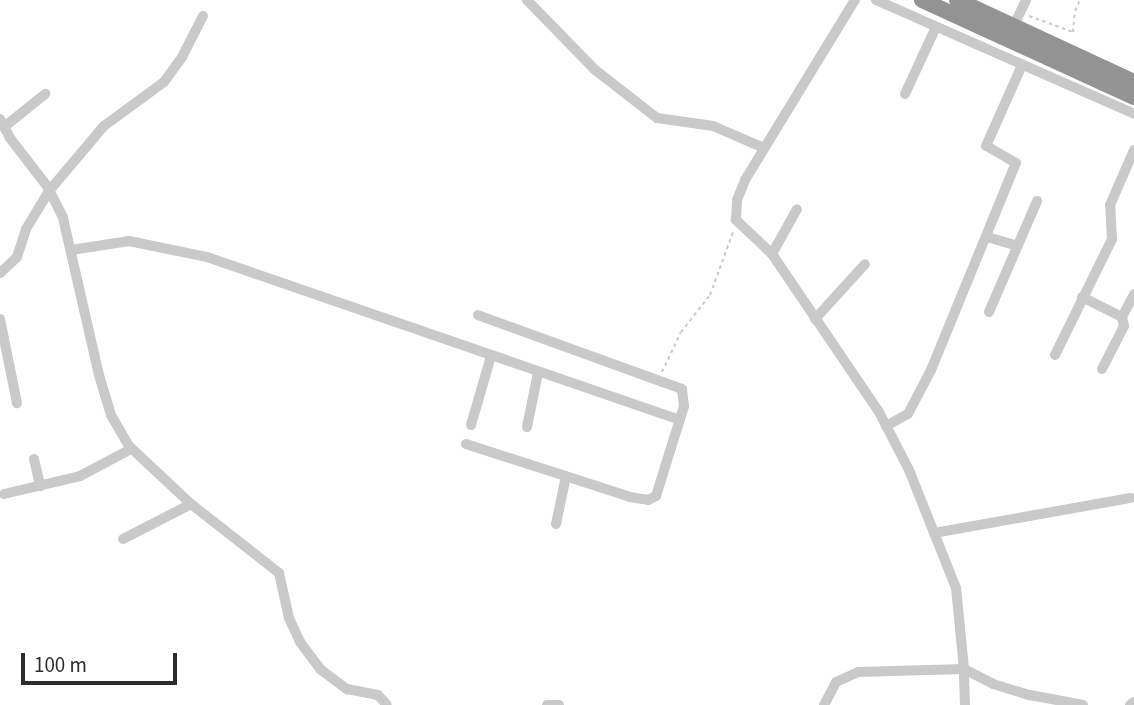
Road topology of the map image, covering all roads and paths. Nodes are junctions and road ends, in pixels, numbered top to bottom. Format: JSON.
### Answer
{"nodes":[{"id":1,"x":527,"y":0,"type":"edge"},
{"id":2,"x":855,"y":0,"type":"edge"},
{"id":3,"x":876,"y":0,"type":"edge"},
{"id":4,"x":922,"y":0,"type":"edge"},
{"id":5,"x":957,"y":0,"type":"edge"},
{"id":6,"x":1026,"y":0,"type":"edge"},
{"id":7,"x":1080,"y":0,"type":"edge"},
{"id":8,"x":203,"y":16,"type":"dead end"},
{"id":9,"x":1016,"y":20,"type":"junction"},
{"id":10,"x":936,"y":27,"type":"junction"},
{"id":11,"x":1022,"y":65,"type":"junction"},
{"id":12,"x":1134,"y":82,"type":"edge"},
{"id":13,"x":45,"y":94,"type":"dead end"},
{"id":14,"x":905,"y":94,"type":"dead end"},
{"id":15,"x":1134,"y":97,"type":"edge"},
{"id":16,"x":1134,"y":114,"type":"edge"},
{"id":17,"x":2,"y":123,"type":"edge"},
{"id":18,"x":764,"y":148,"type":"junction"},
{"id":19,"x":1134,"y":150,"type":"edge"},
{"id":20,"x":50,"y":191,"type":"junction"},
{"id":21,"x":1037,"y":201,"type":"dead end"},
{"id":22,"x":797,"y":209,"type":"dead end"},
{"id":23,"x":737,"y":220,"type":"junction"},
{"id":24,"x":987,"y":237,"type":"junction"},
{"id":25,"x":1018,"y":246,"type":"junction"},
{"id":26,"x":71,"y":250,"type":"junction"},
{"id":27,"x":772,"y":254,"type":"junction"},
{"id":28,"x":865,"y":264,"type":"dead end"},
{"id":29,"x":0,"y":273,"type":"edge"},
{"id":30,"x":1134,"y":294,"type":"edge"},
{"id":31,"x":1082,"y":296,"type":"junction"},
{"id":32,"x":989,"y":312,"type":"dead end"},
{"id":33,"x":478,"y":315,"type":"dead end"},
{"id":34,"x":1122,"y":317,"type":"junction"},
{"id":35,"x":0,"y":319,"type":"edge"},
{"id":36,"x":815,"y":319,"type":"junction"},
{"id":37,"x":1055,"y":355,"type":"dead end"},
{"id":38,"x":491,"y":356,"type":"junction"},
{"id":39,"x":1102,"y":369,"type":"dead end"},
{"id":40,"x":538,"y":373,"type":"junction"},
{"id":41,"x":660,"y":380,"type":"junction"},
{"id":42,"x":17,"y":403,"type":"dead end"},
{"id":43,"x":680,"y":420,"type":"junction"},
{"id":44,"x":471,"y":425,"type":"dead end"},
{"id":45,"x":886,"y":426,"type":"junction"},
{"id":46,"x":527,"y":428,"type":"dead end"},
{"id":47,"x":466,"y":444,"type":"dead end"},
{"id":48,"x":131,"y":449,"type":"junction"},
{"id":49,"x":33,"y":459,"type":"dead end"},
{"id":50,"x":566,"y":476,"type":"junction"},
{"id":51,"x":40,"y":486,"type":"junction"},
{"id":52,"x":4,"y":494,"type":"dead end"},
{"id":53,"x":1131,"y":498,"type":"dead end"},
{"id":54,"x":191,"y":505,"type":"junction"},
{"id":55,"x":556,"y":524,"type":"dead end"},
{"id":56,"x":934,"y":533,"type":"junction"},
{"id":57,"x":123,"y":539,"type":"dead end"},
{"id":58,"x":964,"y":669,"type":"junction"},
{"id":59,"x":1134,"y":702,"type":"edge"},
{"id":60,"x":1055,"y":703,"type":"edge"},
{"id":61,"x":387,"y":705,"type":"edge"},
{"id":62,"x":547,"y":705,"type":"edge"},
{"id":63,"x":559,"y":705,"type":"edge"},
{"id":64,"x":824,"y":705,"type":"edge"},
{"id":65,"x":965,"y":705,"type":"edge"},
{"id":66,"x":1083,"y":705,"type":"edge"},
{"id":67,"x":1130,"y":705,"type":"edge"}],
"edges":[{"from":1,"to":18,"type":"street"},
{"from":2,"to":18,"type":"street"},
{"from":3,"to":10,"type":"street"},
{"from":4,"to":15,"type":"highway"},
{"from":5,"to":9,"type":"highway"},
{"from":6,"to":9,"type":"street"},
{"from":7,"to":9,"type":"path"},
{"from":8,"to":20,"type":"street"},
{"from":9,"to":12,"type":"highway"},
{"from":10,"to":11,"type":"street"},
{"from":10,"to":14,"type":"street"},
{"from":11,"to":16,"type":"street"},
{"from":11,"to":24,"type":"street"},
{"from":13,"to":17,"type":"street"},
{"from":17,"to":20,"type":"street"},
{"from":18,"to":23,"type":"street"},
{"from":19,"to":31,"type":"street"},
{"from":20,"to":26,"type":"street"},
{"from":20,"to":29,"type":"street"},
{"from":21,"to":25,"type":"street"},
{"from":22,"to":27,"type":"street"},
{"from":23,"to":27,"type":"street"},
{"from":23,"to":41,"type":"path"},
{"from":24,"to":25,"type":"street"},
{"from":24,"to":45,"type":"street"},
{"from":25,"to":32,"type":"street"},
{"from":26,"to":38,"type":"street"},
{"from":26,"to":48,"type":"street"},
{"from":27,"to":36,"type":"street"},
{"from":28,"to":36,"type":"street"},
{"from":30,"to":34,"type":"street"},
{"from":31,"to":34,"type":"street"},
{"from":31,"to":37,"type":"street"},
{"from":33,"to":41,"type":"street"},
{"from":34,"to":39,"type":"street"},
{"from":35,"to":42,"type":"street"},
{"from":36,"to":45,"type":"street"},
{"from":38,"to":40,"type":"street"},
{"from":38,"to":44,"type":"street"},
{"from":40,"to":43,"type":"street"},
{"from":40,"to":46,"type":"street"},
{"from":41,"to":43,"type":"street"},
{"from":43,"to":50,"type":"street"},
{"from":45,"to":56,"type":"street"},
{"from":47,"to":50,"type":"street"},
{"from":48,"to":51,"type":"street"},
{"from":48,"to":54,"type":"street"},
{"from":49,"to":51,"type":"street"},
{"from":50,"to":55,"type":"street"},
{"from":51,"to":52,"type":"street"},
{"from":53,"to":56,"type":"street"},
{"from":54,"to":57,"type":"street"},
{"from":54,"to":61,"type":"street"},
{"from":56,"to":58,"type":"street"},
{"from":58,"to":60,"type":"street"},
{"from":58,"to":64,"type":"street"},
{"from":58,"to":65,"type":"street"},
{"from":59,"to":67,"type":"street"},
{"from":60,"to":66,"type":"street"},
{"from":62,"to":63,"type":"street"}]}
